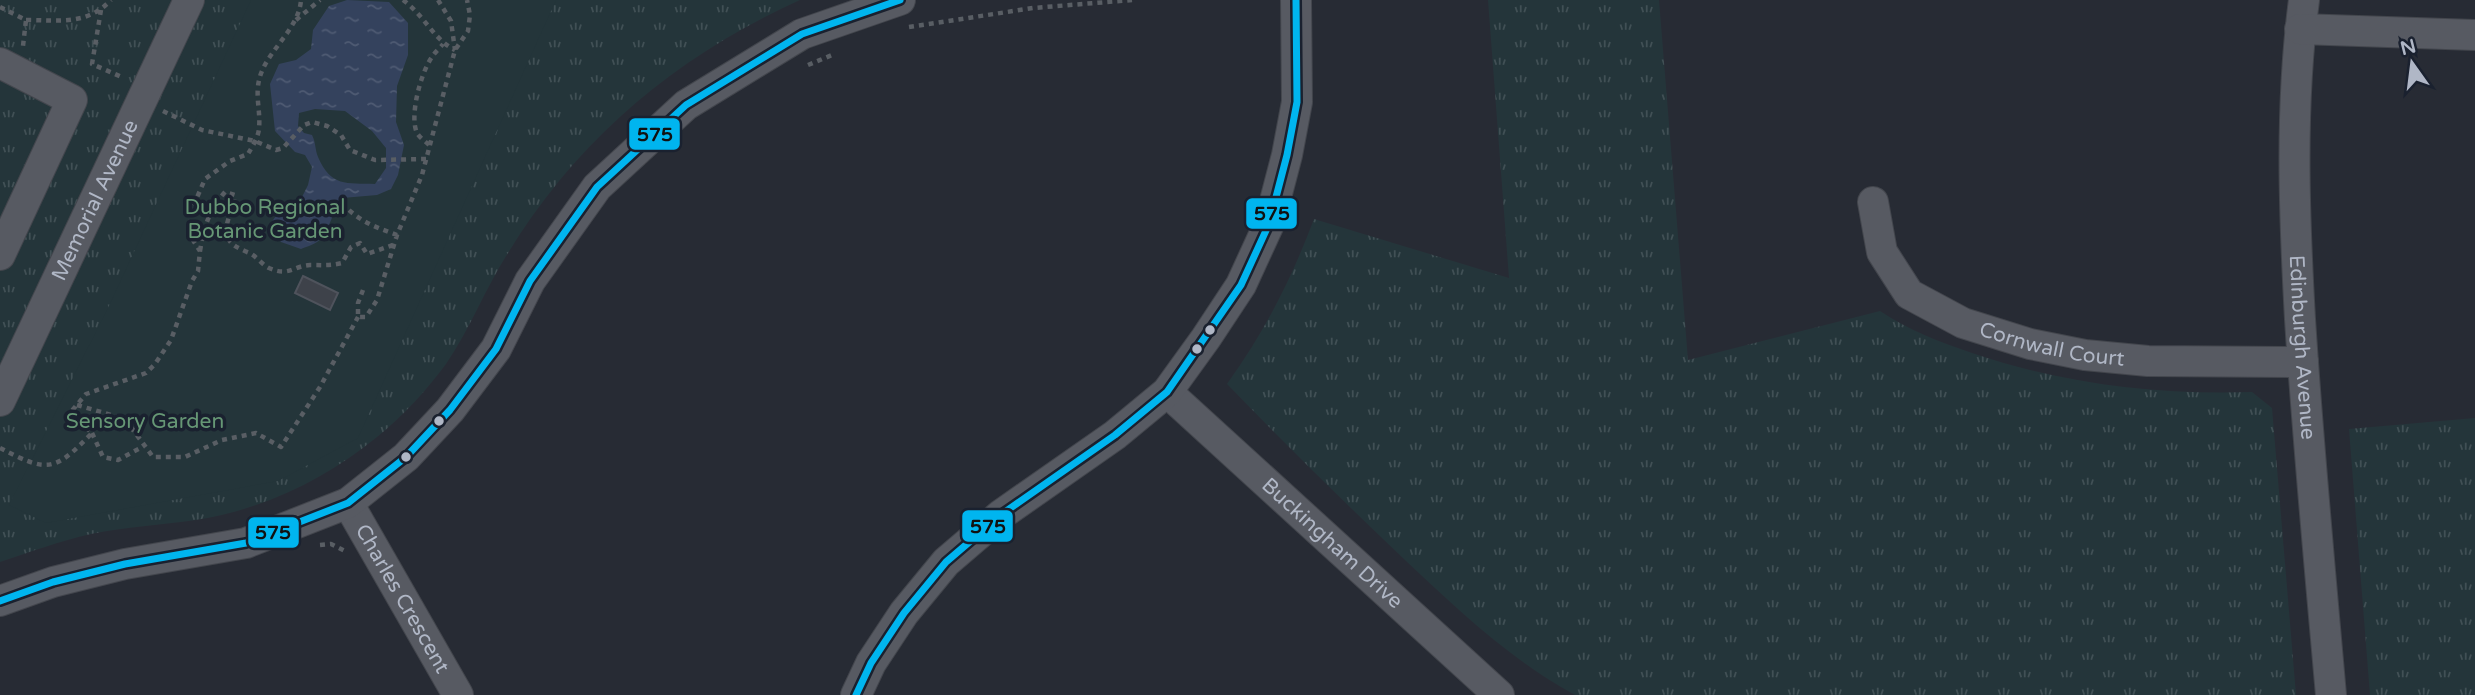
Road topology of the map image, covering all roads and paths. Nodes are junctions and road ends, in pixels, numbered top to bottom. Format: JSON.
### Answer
{"nodes":[{"id":1,"x":111,"y":0,"type":"edge"},
{"id":2,"x":189,"y":0,"type":"edge"},
{"id":3,"x":301,"y":0,"type":"edge"},
{"id":4,"x":320,"y":0,"type":"edge"},
{"id":5,"x":403,"y":0,"type":"edge"},
{"id":6,"x":438,"y":0,"type":"edge"},
{"id":7,"x":467,"y":0,"type":"edge"},
{"id":8,"x":900,"y":0,"type":"edge"},
{"id":9,"x":1132,"y":0,"type":"edge"},
{"id":10,"x":1296,"y":0,"type":"edge"},
{"id":11,"x":2304,"y":0,"type":"edge"},
{"id":12,"x":0,"y":7,"type":"edge"},
{"id":13,"x":101,"y":10,"type":"junction"},
{"id":14,"x":26,"y":20,"type":"junction"},
{"id":15,"x":292,"y":23,"type":"junction"},
{"id":16,"x":2300,"y":29,"type":"junction"},
{"id":17,"x":900,"y":31,"type":"dead end"},
{"id":18,"x":2475,"y":35,"type":"edge"},
{"id":19,"x":443,"y":44,"type":"junction"},
{"id":20,"x":455,"y":50,"type":"junction"},
{"id":21,"x":840,"y":52,"type":"dead end"},
{"id":22,"x":804,"y":67,"type":"dead end"},
{"id":23,"x":10,"y":69,"type":"edge"},
{"id":24,"x":143,"y":94,"type":"junction"},
{"id":25,"x":255,"y":141,"type":"junction"},
{"id":26,"x":429,"y":145,"type":"junction"},
{"id":27,"x":426,"y":159,"type":"junction"},
{"id":28,"x":1873,"y":201,"type":"dead end"},
{"id":29,"x":342,"y":203,"type":"dead end"},
{"id":30,"x":397,"y":235,"type":"junction"},
{"id":31,"x":394,"y":244,"type":"junction"},
{"id":32,"x":200,"y":251,"type":"junction"},
{"id":33,"x":0,"y":255,"type":"edge"},
{"id":34,"x":363,"y":290,"type":"dead end"},
{"id":35,"x":358,"y":317,"type":"junction"},
{"id":36,"x":2303,"y":362,"type":"junction"},
{"id":37,"x":1167,"y":392,"type":"junction"},
{"id":38,"x":0,"y":401,"type":"edge"},
{"id":39,"x":77,"y":405,"type":"junction"},
{"id":40,"x":92,"y":433,"type":"junction"},
{"id":41,"x":144,"y":446,"type":"junction"},
{"id":42,"x":0,"y":448,"type":"edge"},
{"id":43,"x":348,"y":503,"type":"junction"},
{"id":44,"x":310,"y":547,"type":"dead end"},
{"id":45,"x":348,"y":552,"type":"dead end"},
{"id":46,"x":0,"y":601,"type":"edge"},
{"id":47,"x":458,"y":695,"type":"edge"},
{"id":48,"x":856,"y":695,"type":"edge"},
{"id":49,"x":1499,"y":695,"type":"edge"},
{"id":50,"x":2331,"y":695,"type":"edge"}],
"edges":[{"from":1,"to":13,"type":"path"},
{"from":2,"to":24,"type":"street","name":"Memorial Avenue"},
{"from":3,"to":15,"type":"path"},
{"from":4,"to":15,"type":"path"},
{"from":5,"to":19,"type":"path"},
{"from":6,"to":20,"type":"path"},
{"from":7,"to":20,"type":"path"},
{"from":8,"to":43,"type":"street"},
{"from":9,"to":17,"type":"path"},
{"from":10,"to":37,"type":"street"},
{"from":11,"to":16,"type":"street","name":"Edinburgh Avenue"},
{"from":12,"to":14,"type":"path"},
{"from":13,"to":14,"type":"path"},
{"from":13,"to":24,"type":"path"},
{"from":14,"to":23,"type":"path"},
{"from":15,"to":25,"type":"path"},
{"from":16,"to":18,"type":"street"},
{"from":16,"to":36,"type":"street","name":"Edinburgh Avenue"},
{"from":19,"to":20,"type":"path"},
{"from":19,"to":26,"type":"path"},
{"from":20,"to":26,"type":"path"},
{"from":21,"to":22,"type":"path"},
{"from":23,"to":33,"type":"street"},
{"from":24,"to":25,"type":"path"},
{"from":24,"to":38,"type":"street","name":"Memorial Avenue"},
{"from":25,"to":27,"type":"path"},
{"from":25,"to":32,"type":"path"},
{"from":26,"to":27,"type":"path"},
{"from":27,"to":30,"type":"path"},
{"from":28,"to":36,"type":"street","name":"Cornwall Court"},
{"from":29,"to":30,"type":"path"},
{"from":30,"to":31,"type":"path"},
{"from":31,"to":32,"type":"path"},
{"from":31,"to":35,"type":"path"},
{"from":32,"to":39,"type":"path"},
{"from":34,"to":35,"type":"path"},
{"from":35,"to":41,"type":"path"},
{"from":36,"to":50,"type":"street","name":"Edinburgh Avenue"},
{"from":37,"to":48,"type":"street"},
{"from":37,"to":49,"type":"street","name":"Buckingham Drive"},
{"from":39,"to":40,"type":"path"},
{"from":39,"to":41,"type":"path"},
{"from":40,"to":41,"type":"path"},
{"from":40,"to":42,"type":"path"},
{"from":43,"to":46,"type":"street"},
{"from":43,"to":47,"type":"street","name":"Charles Crescent"},
{"from":44,"to":45,"type":"path"}]}
